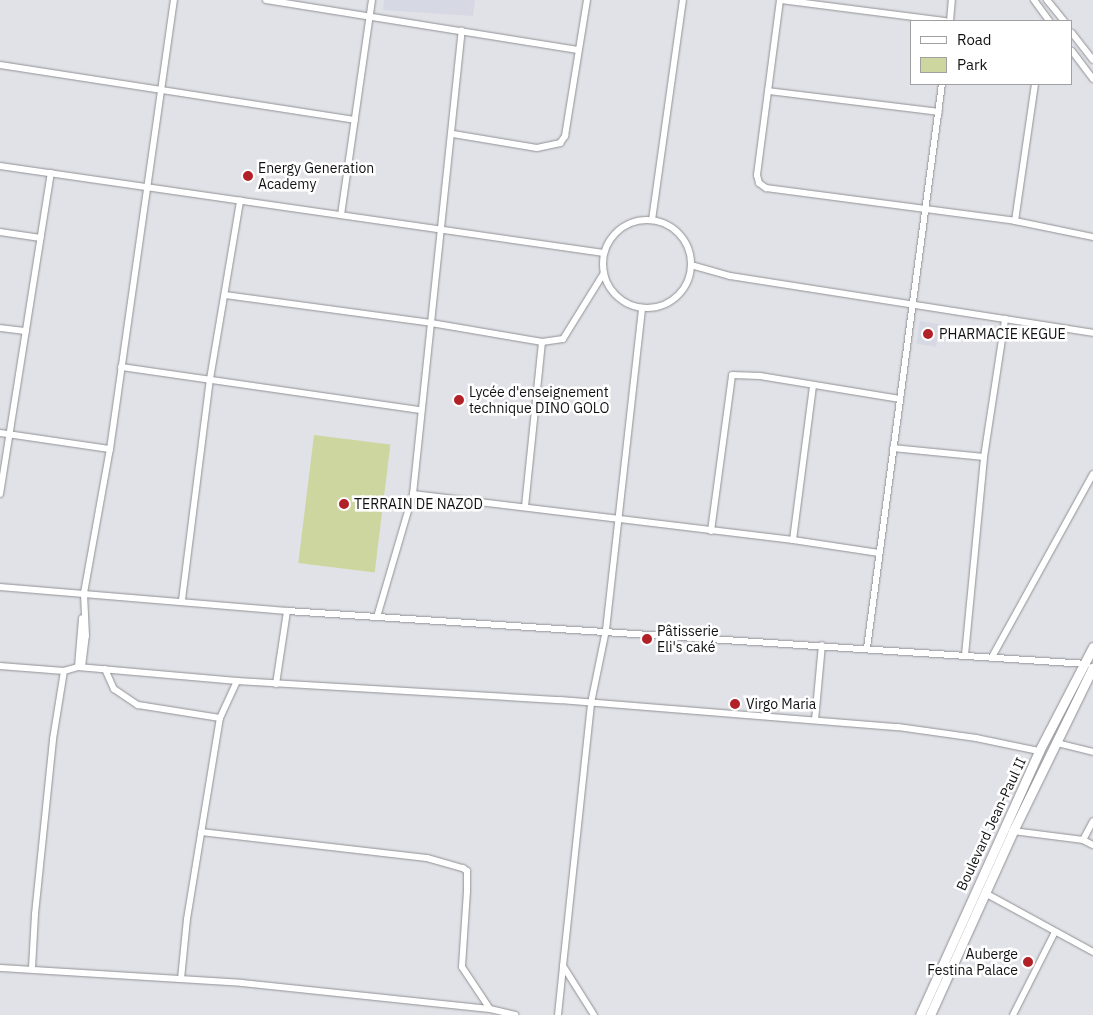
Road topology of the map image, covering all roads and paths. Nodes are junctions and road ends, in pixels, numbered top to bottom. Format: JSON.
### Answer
{"nodes":[{"id":1,"x":174,"y":0,"type":"edge"},
{"id":2,"x":267,"y":0,"type":"edge"},
{"id":3,"x":372,"y":0,"type":"edge"},
{"id":4,"x":586,"y":0,"type":"edge"},
{"id":5,"x":683,"y":0,"type":"edge"},
{"id":6,"x":780,"y":0,"type":"edge"},
{"id":7,"x":952,"y":0,"type":"edge"},
{"id":8,"x":1034,"y":0,"type":"edge"},
{"id":9,"x":1047,"y":0,"type":"edge"},
{"id":10,"x":370,"y":16,"type":"junction"},
{"id":11,"x":1046,"y":19,"type":"edge"},
{"id":12,"x":937,"y":20,"type":"edge"},
{"id":13,"x":950,"y":20,"type":"edge"},
{"id":14,"x":1063,"y":20,"type":"edge"},
{"id":15,"x":462,"y":32,"type":"junction"},
{"id":16,"x":1073,"y":34,"type":"edge"},
{"id":17,"x":578,"y":50,"type":"junction"},
{"id":18,"x":1073,"y":52,"type":"edge"},
{"id":19,"x":1093,"y":60,"type":"edge"},
{"id":20,"x":0,"y":65,"type":"edge"},
{"id":21,"x":1093,"y":79,"type":"edge"},
{"id":22,"x":942,"y":85,"type":"edge"},
{"id":23,"x":1035,"y":85,"type":"edge"},
{"id":24,"x":161,"y":88,"type":"junction"},
{"id":25,"x":768,"y":91,"type":"junction"},
{"id":26,"x":939,"y":112,"type":"junction"},
{"id":27,"x":355,"y":120,"type":"junction"},
{"id":28,"x":453,"y":134,"type":"junction"},
{"id":29,"x":0,"y":166,"type":"edge"},
{"id":30,"x":51,"y":173,"type":"junction"},
{"id":31,"x":146,"y":187,"type":"junction"},
{"id":32,"x":240,"y":200,"type":"junction"},
{"id":33,"x":926,"y":210,"type":"junction"},
{"id":34,"x":341,"y":215,"type":"junction"},
{"id":35,"x":652,"y":220,"type":"junction"},
{"id":36,"x":1015,"y":221,"type":"junction"},
{"id":37,"x":442,"y":230,"type":"junction"},
{"id":38,"x":0,"y":232,"type":"edge"},
{"id":39,"x":1093,"y":237,"type":"edge"},
{"id":40,"x":41,"y":238,"type":"junction"},
{"id":41,"x":604,"y":253,"type":"junction"},
{"id":42,"x":691,"y":265,"type":"junction"},
{"id":43,"x":604,"y":273,"type":"junction"},
{"id":44,"x":225,"y":295,"type":"junction"},
{"id":45,"x":914,"y":304,"type":"junction"},
{"id":46,"x":642,"y":308,"type":"junction"},
{"id":47,"x":1005,"y":319,"type":"junction"},
{"id":48,"x":431,"y":323,"type":"junction"},
{"id":49,"x":0,"y":328,"type":"edge"},
{"id":50,"x":26,"y":331,"type":"junction"},
{"id":51,"x":1093,"y":333,"type":"edge"},
{"id":52,"x":542,"y":342,"type":"junction"},
{"id":53,"x":121,"y":367,"type":"junction"},
{"id":54,"x":210,"y":379,"type":"junction"},
{"id":55,"x":813,"y":386,"type":"junction"},
{"id":56,"x":900,"y":399,"type":"junction"},
{"id":57,"x":421,"y":410,"type":"junction"},
{"id":58,"x":0,"y":433,"type":"edge"},
{"id":59,"x":10,"y":434,"type":"junction"},
{"id":60,"x":893,"y":448,"type":"junction"},
{"id":61,"x":110,"y":449,"type":"junction"},
{"id":62,"x":984,"y":457,"type":"junction"},
{"id":63,"x":1093,"y":474,"type":"edge"},
{"id":64,"x":0,"y":493,"type":"edge"},
{"id":65,"x":413,"y":494,"type":"junction"},
{"id":66,"x":525,"y":507,"type":"junction"},
{"id":67,"x":619,"y":519,"type":"junction"},
{"id":68,"x":711,"y":531,"type":"junction"},
{"id":69,"x":793,"y":540,"type":"junction"},
{"id":70,"x":879,"y":553,"type":"junction"},
{"id":71,"x":0,"y":587,"type":"edge"},
{"id":72,"x":84,"y":593,"type":"junction"},
{"id":73,"x":182,"y":600,"type":"junction"},
{"id":74,"x":287,"y":611,"type":"junction"},
{"id":75,"x":377,"y":617,"type":"junction"},
{"id":76,"x":606,"y":630,"type":"junction"},
{"id":77,"x":822,"y":645,"type":"junction"},
{"id":78,"x":1093,"y":647,"type":"edge"},
{"id":79,"x":867,"y":648,"type":"junction"},
{"id":80,"x":965,"y":655,"type":"junction"},
{"id":81,"x":992,"y":657,"type":"junction"},
{"id":82,"x":0,"y":666,"type":"edge"},
{"id":83,"x":1090,"y":666,"type":"edge"},
{"id":84,"x":80,"y":667,"type":"junction"},
{"id":85,"x":105,"y":669,"type":"junction"},
{"id":86,"x":64,"y":671,"type":"junction"},
{"id":87,"x":237,"y":681,"type":"junction"},
{"id":88,"x":276,"y":684,"type":"junction"},
{"id":89,"x":591,"y":703,"type":"junction"},
{"id":90,"x":220,"y":718,"type":"junction"},
{"id":91,"x":815,"y":720,"type":"junction"},
{"id":92,"x":1057,"y":743,"type":"junction"},
{"id":93,"x":1039,"y":752,"type":"junction"},
{"id":94,"x":1093,"y":752,"type":"edge"},
{"id":95,"x":1093,"y":821,"type":"edge"},
{"id":96,"x":1013,"y":830,"type":"junction"},
{"id":97,"x":201,"y":832,"type":"junction"},
{"id":98,"x":1083,"y":840,"type":"junction"},
{"id":99,"x":1093,"y":845,"type":"edge"},
{"id":100,"x":985,"y":893,"type":"junction"},
{"id":101,"x":1055,"y":932,"type":"junction"},
{"id":102,"x":1093,"y":952,"type":"edge"},
{"id":103,"x":563,"y":966,"type":"junction"},
{"id":104,"x":0,"y":968,"type":"edge"},
{"id":105,"x":32,"y":968,"type":"junction"},
{"id":106,"x":181,"y":979,"type":"junction"},
{"id":107,"x":490,"y":1010,"type":"junction"},
{"id":108,"x":515,"y":1015,"type":"edge"},
{"id":109,"x":558,"y":1015,"type":"edge"},
{"id":110,"x":594,"y":1015,"type":"edge"},
{"id":111,"x":920,"y":1015,"type":"edge"},
{"id":112,"x":930,"y":1015,"type":"edge"},
{"id":113,"x":1013,"y":1015,"type":"edge"}],
"edges":[{"from":1,"to":24,"type":"street"},
{"from":2,"to":10,"type":"street"},
{"from":3,"to":10,"type":"street"},
{"from":4,"to":17,"type":"street"},
{"from":5,"to":35,"type":"street"},
{"from":6,"to":12,"type":"street"},
{"from":6,"to":25,"type":"street"},
{"from":7,"to":13,"type":"street"},
{"from":8,"to":11,"type":"street"},
{"from":9,"to":14,"type":"street"},
{"from":10,"to":15,"type":"street"},
{"from":10,"to":27,"type":"street"},
{"from":15,"to":17,"type":"street"},
{"from":15,"to":28,"type":"street"},
{"from":16,"to":19,"type":"street"},
{"from":17,"to":28,"type":"street"},
{"from":18,"to":21,"type":"street"},
{"from":20,"to":24,"type":"street"},
{"from":22,"to":26,"type":"street"},
{"from":23,"to":36,"type":"street"},
{"from":24,"to":27,"type":"street"},
{"from":24,"to":31,"type":"street"},
{"from":25,"to":26,"type":"street"},
{"from":25,"to":33,"type":"street"},
{"from":26,"to":33,"type":"street"},
{"from":27,"to":34,"type":"street"},
{"from":28,"to":37,"type":"street"},
{"from":29,"to":30,"type":"street"},
{"from":30,"to":31,"type":"street"},
{"from":30,"to":40,"type":"street"},
{"from":31,"to":32,"type":"street"},
{"from":31,"to":53,"type":"street"},
{"from":32,"to":34,"type":"street"},
{"from":32,"to":44,"type":"street"},
{"from":33,"to":36,"type":"street"},
{"from":33,"to":45,"type":"street"},
{"from":34,"to":37,"type":"street"},
{"from":35,"to":41,"type":"street"},
{"from":35,"to":42,"type":"street"},
{"from":36,"to":39,"type":"street"},
{"from":37,"to":41,"type":"street"},
{"from":37,"to":48,"type":"street"},
{"from":38,"to":40,"type":"street"},
{"from":40,"to":50,"type":"street"},
{"from":41,"to":43,"type":"street"},
{"from":42,"to":45,"type":"street"},
{"from":42,"to":46,"type":"street"},
{"from":43,"to":46,"type":"street"},
{"from":43,"to":52,"type":"street"},
{"from":44,"to":48,"type":"street"},
{"from":44,"to":54,"type":"street"},
{"from":45,"to":47,"type":"street"},
{"from":45,"to":56,"type":"street"},
{"from":46,"to":67,"type":"street"},
{"from":47,"to":51,"type":"street"},
{"from":47,"to":62,"type":"street"},
{"from":48,"to":52,"type":"street"},
{"from":48,"to":57,"type":"street"},
{"from":49,"to":50,"type":"street"},
{"from":50,"to":59,"type":"street"},
{"from":52,"to":66,"type":"street"},
{"from":53,"to":54,"type":"street"},
{"from":53,"to":61,"type":"street"},
{"from":54,"to":57,"type":"street"},
{"from":54,"to":73,"type":"street"},
{"from":55,"to":56,"type":"street"},
{"from":55,"to":68,"type":"street"},
{"from":55,"to":69,"type":"street"},
{"from":56,"to":60,"type":"street"},
{"from":57,"to":65,"type":"street"},
{"from":58,"to":59,"type":"street"},
{"from":59,"to":61,"type":"street"},
{"from":59,"to":64,"type":"street"},
{"from":60,"to":62,"type":"street"},
{"from":60,"to":70,"type":"street"},
{"from":61,"to":72,"type":"street"},
{"from":62,"to":80,"type":"street"},
{"from":63,"to":81,"type":"street"},
{"from":65,"to":66,"type":"street"},
{"from":65,"to":75,"type":"street"},
{"from":66,"to":67,"type":"street"},
{"from":67,"to":68,"type":"street"},
{"from":67,"to":76,"type":"street"},
{"from":68,"to":69,"type":"street"},
{"from":69,"to":70,"type":"street"},
{"from":70,"to":79,"type":"street"},
{"from":71,"to":72,"type":"street"},
{"from":72,"to":73,"type":"street"},
{"from":72,"to":84,"type":"street"},
{"from":73,"to":74,"type":"street"},
{"from":74,"to":75,"type":"street"},
{"from":74,"to":88,"type":"street"},
{"from":75,"to":76,"type":"street"},
{"from":76,"to":77,"type":"street"},
{"from":76,"to":89,"type":"street"},
{"from":77,"to":79,"type":"street"},
{"from":77,"to":91,"type":"street"},
{"from":78,"to":83,"type":"main road","name":"Boulevard Jean-Paul II"},
{"from":79,"to":80,"type":"street"},
{"from":80,"to":81,"type":"street"},
{"from":81,"to":83,"type":"street"},
{"from":82,"to":86,"type":"street"},
{"from":83,"to":92,"type":"main road","name":"Boulevard Jean-Paul II"},
{"from":83,"to":93,"type":"main road","name":"Boulevard Jean-Paul II"},
{"from":84,"to":85,"type":"street"},
{"from":84,"to":86,"type":"street"},
{"from":85,"to":87,"type":"street"},
{"from":85,"to":90,"type":"street"},
{"from":86,"to":105,"type":"street"},
{"from":87,"to":88,"type":"street"},
{"from":87,"to":90,"type":"street"},
{"from":88,"to":89,"type":"street"},
{"from":89,"to":91,"type":"street"},
{"from":89,"to":103,"type":"street"},
{"from":90,"to":97,"type":"street"},
{"from":91,"to":93,"type":"street"},
{"from":92,"to":94,"type":"street"},
{"from":92,"to":96,"type":"main road","name":"Boulevard Jean-Paul II"},
{"from":93,"to":111,"type":"main road","name":"Boulevard Jean-Paul II"},
{"from":95,"to":98,"type":"street"},
{"from":96,"to":98,"type":"street"},
{"from":96,"to":100,"type":"main road","name":"Boulevard Jean-Paul II"},
{"from":97,"to":106,"type":"street"},
{"from":97,"to":107,"type":"street"},
{"from":98,"to":99,"type":"street"},
{"from":100,"to":101,"type":"street"},
{"from":100,"to":112,"type":"main road","name":"Boulevard Jean-Paul II"},
{"from":101,"to":102,"type":"street"},
{"from":101,"to":113,"type":"street"},
{"from":103,"to":109,"type":"street"},
{"from":103,"to":110,"type":"street"},
{"from":104,"to":105,"type":"street"},
{"from":105,"to":106,"type":"street"},
{"from":106,"to":107,"type":"street"},
{"from":107,"to":108,"type":"street"}]}
